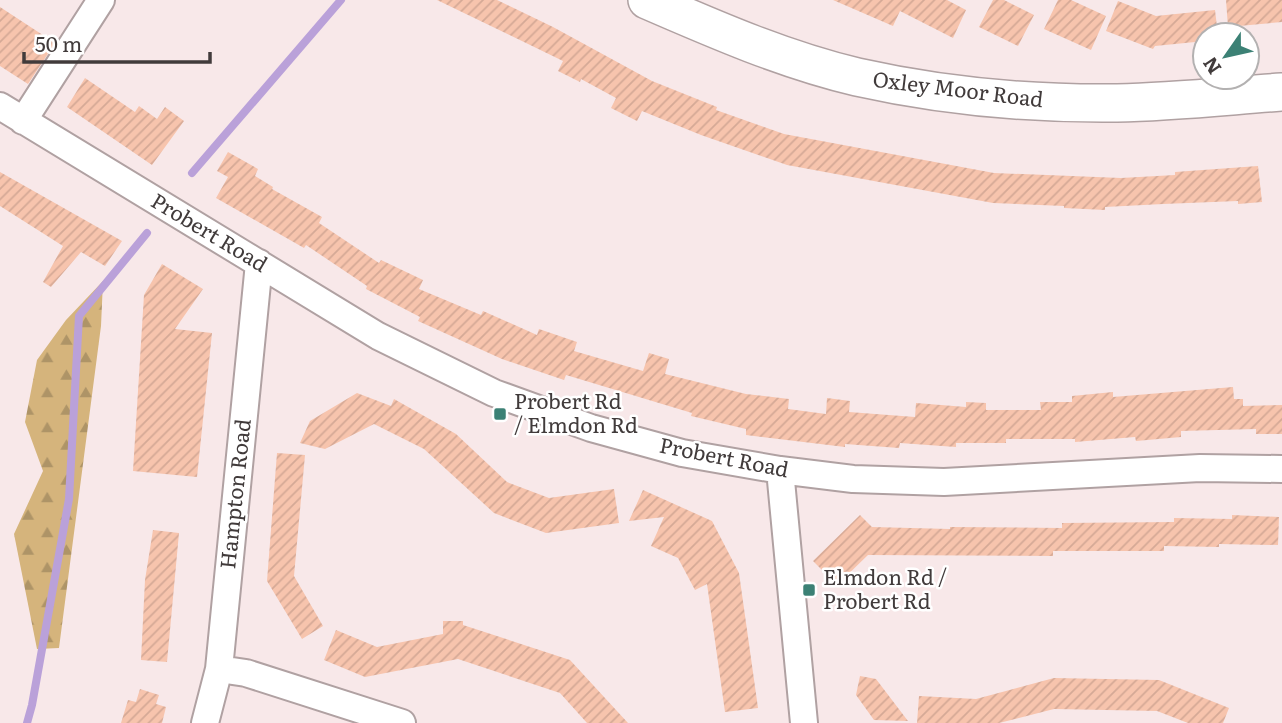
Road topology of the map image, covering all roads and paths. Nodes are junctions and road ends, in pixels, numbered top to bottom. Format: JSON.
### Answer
{"nodes":[{"id":1,"x":101,"y":0,"type":"edge"},
{"id":2,"x":647,"y":0,"type":"edge"},
{"id":3,"x":1282,"y":92,"type":"edge"},
{"id":4,"x":0,"y":106,"type":"edge"},
{"id":5,"x":23,"y":121,"type":"junction"},
{"id":6,"x":259,"y":263,"type":"junction"},
{"id":7,"x":1282,"y":469,"type":"edge"},
{"id":8,"x":780,"y":470,"type":"junction"},
{"id":9,"x":219,"y":669,"type":"junction"},
{"id":10,"x":205,"y":723,"type":"edge"},
{"id":11,"x":402,"y":723,"type":"edge"},
{"id":12,"x":804,"y":723,"type":"edge"}],
"edges":[{"from":1,"to":5,"type":"street"},
{"from":2,"to":3,"type":"street","name":"Oxley Moor Road"},
{"from":4,"to":5,"type":"street","name":"Probert Road"},
{"from":5,"to":6,"type":"street","name":"Probert Road"},
{"from":6,"to":8,"type":"street","name":"Probert Road"},
{"from":6,"to":9,"type":"street","name":"Hampton Road"},
{"from":7,"to":8,"type":"street","name":"Probert Road"},
{"from":8,"to":12,"type":"street"},
{"from":9,"to":10,"type":"street","name":"Hampton Road"},
{"from":9,"to":11,"type":"street"}]}
